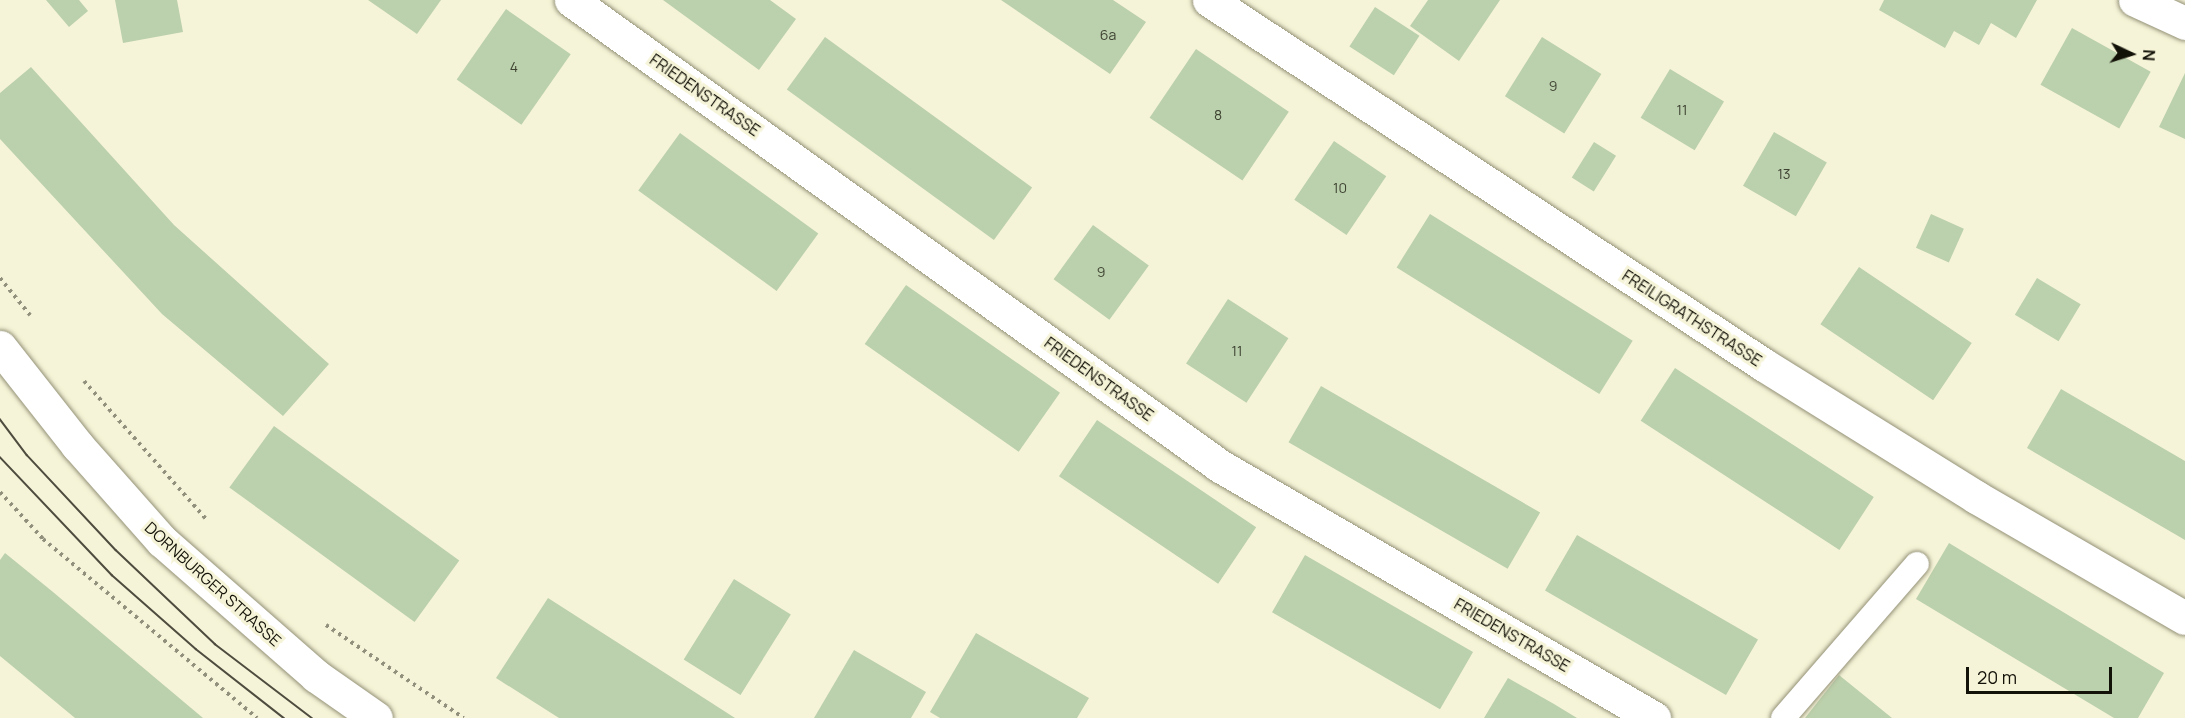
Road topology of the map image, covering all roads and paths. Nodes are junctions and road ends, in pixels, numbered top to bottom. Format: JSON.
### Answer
{"nodes":[{"id":1,"x":571,"y":0,"type":"edge"},
{"id":2,"x":1209,"y":0,"type":"edge"},
{"id":3,"x":2135,"y":0,"type":"edge"},
{"id":4,"x":2185,"y":23,"type":"edge"},
{"id":5,"x":0,"y":278,"type":"edge"},
{"id":6,"x":35,"y":321,"type":"dead end"},
{"id":7,"x":0,"y":347,"type":"edge"},
{"id":8,"x":76,"y":372,"type":"dead end"},
{"id":9,"x":0,"y":492,"type":"edge"},
{"id":10,"x":214,"y":528,"type":"dead end"},
{"id":11,"x":1917,"y":564,"type":"dead end"},
{"id":12,"x":2185,"y":618,"type":"edge"},
{"id":13,"x":324,"y":623,"type":"dead end"},
{"id":14,"x":257,"y":718,"type":"edge"},
{"id":15,"x":376,"y":718,"type":"edge"},
{"id":16,"x":464,"y":718,"type":"edge"},
{"id":17,"x":1654,"y":718,"type":"edge"},
{"id":18,"x":1783,"y":718,"type":"edge"}],
"edges":[{"from":1,"to":17,"type":"street","name":"FRIEDENSTRASSE"},
{"from":2,"to":12,"type":"street","name":"FREILIGRATHSTRASSE"},
{"from":3,"to":4,"type":"street"},
{"from":5,"to":6,"type":"path"},
{"from":7,"to":15,"type":"street","name":"DORNBURGER STRASSE"},
{"from":8,"to":10,"type":"path"},
{"from":9,"to":14,"type":"path"},
{"from":11,"to":18,"type":"lane"},
{"from":13,"to":16,"type":"path"}]}
